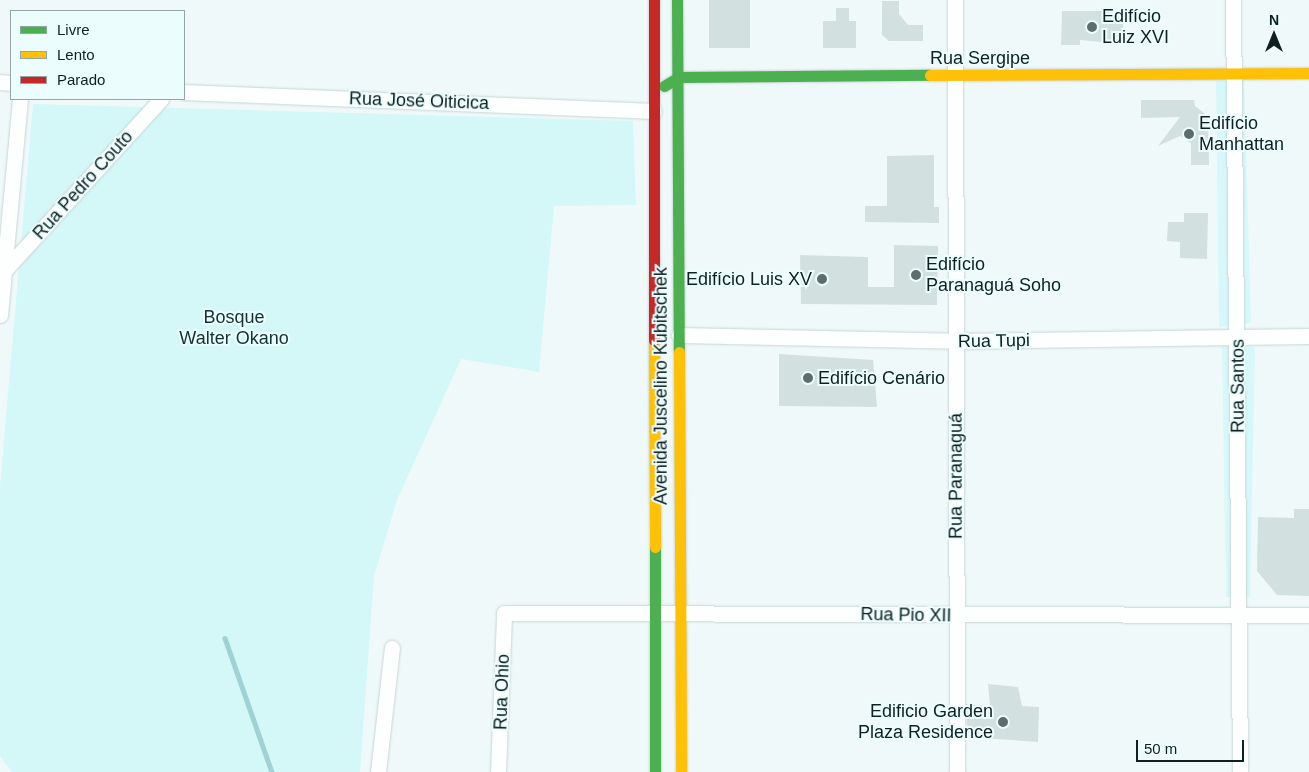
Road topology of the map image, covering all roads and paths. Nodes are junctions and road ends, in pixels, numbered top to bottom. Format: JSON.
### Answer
{"nodes":[{"id":1,"x":654,"y":0,"type":"edge"},
{"id":2,"x":677,"y":0,"type":"edge"},
{"id":3,"x":955,"y":0,"type":"edge"},
{"id":4,"x":1233,"y":0,"type":"edge"},
{"id":5,"x":1232,"y":73,"type":"junction"},
{"id":6,"x":1309,"y":73,"type":"edge"},
{"id":7,"x":955,"y":76,"type":"junction"},
{"id":8,"x":679,"y":78,"type":"junction"},
{"id":9,"x":185,"y":92,"type":"edge"},
{"id":10,"x":654,"y":92,"type":"junction"},
{"id":11,"x":20,"y":100,"type":"edge"},
{"id":12,"x":160,"y":100,"type":"edge"},
{"id":13,"x":654,"y":111,"type":"junction"},
{"id":14,"x":4,"y":271,"type":"junction"},
{"id":15,"x":0,"y":315,"type":"edge"},
{"id":16,"x":679,"y":335,"type":"junction"},
{"id":17,"x":1309,"y":336,"type":"edge"},
{"id":18,"x":1238,"y":338,"type":"junction"},
{"id":19,"x":956,"y":341,"type":"junction"},
{"id":20,"x":655,"y":611,"type":"junction"},
{"id":21,"x":678,"y":611,"type":"junction"},
{"id":22,"x":504,"y":613,"type":"joint"},
{"id":23,"x":1239,"y":615,"type":"junction"},
{"id":24,"x":1309,"y":615,"type":"edge"},
{"id":25,"x":956,"y":616,"type":"junction"},
{"id":26,"x":392,"y":648,"type":"dead end"},
{"id":27,"x":655,"y":745,"type":"junction"},
{"id":28,"x":378,"y":772,"type":"edge"},
{"id":29,"x":498,"y":772,"type":"edge"},
{"id":30,"x":656,"y":772,"type":"edge"},
{"id":31,"x":662,"y":772,"type":"edge"},
{"id":32,"x":681,"y":772,"type":"edge"},
{"id":33,"x":957,"y":772,"type":"edge"},
{"id":34,"x":1240,"y":772,"type":"edge"}],
"edges":[{"from":1,"to":10,"type":"main road","name":"Avenida Juscelino Kubitschek"},
{"from":2,"to":8,"type":"main road","name":"Avenida Juscelino Kubitschek"},
{"from":3,"to":7,"type":"street","name":"Rua Paranaguá"},
{"from":4,"to":5,"type":"street","name":"Rua Santos"},
{"from":5,"to":6,"type":"main road","name":"Rua Sergipe"},
{"from":5,"to":7,"type":"main road","name":"Rua Sergipe"},
{"from":5,"to":18,"type":"street","name":"Rua Santos"},
{"from":7,"to":8,"type":"main road","name":"Rua Sergipe"},
{"from":7,"to":19,"type":"street","name":"Rua Paranaguá"},
{"from":8,"to":10,"type":"main road","name":"Rua Sergipe"},
{"from":8,"to":16,"type":"main road","name":"Avenida Juscelino Kubitschek"},
{"from":9,"to":13,"type":"street","name":"Rua José Oiticica"},
{"from":10,"to":13,"type":"main road","name":"Avenida Juscelino Kubitschek"},
{"from":11,"to":14,"type":"street"},
{"from":12,"to":14,"type":"street","name":"Rua Pedro Couto"},
{"from":13,"to":20,"type":"main road","name":"Avenida Juscelino Kubitschek"},
{"from":14,"to":15,"type":"street"},
{"from":16,"to":19,"type":"street","name":"Rua Tupi"},
{"from":16,"to":21,"type":"main road","name":"Avenida Juscelino Kubitschek"},
{"from":17,"to":18,"type":"street","name":"Rua Tupi"},
{"from":18,"to":19,"type":"street","name":"Rua Tupi"},
{"from":18,"to":23,"type":"street","name":"Rua Santos"},
{"from":19,"to":25,"type":"street","name":"Rua Paranaguá"},
{"from":20,"to":21,"type":"street","name":"Rua Pio XII"},
{"from":20,"to":22,"type":"street","name":"Rua Pio XII"},
{"from":20,"to":27,"type":"main road","name":"Avenida Juscelino Kubitschek"},
{"from":21,"to":25,"type":"street","name":"Rua Pio XII"},
{"from":21,"to":32,"type":"main road","name":"Avenida Juscelino Kubitschek"},
{"from":22,"to":29,"type":"street","name":"Rua Ohio"},
{"from":23,"to":24,"type":"street","name":"Rua Pio XII"},
{"from":23,"to":25,"type":"street","name":"Rua Pio XII"},
{"from":23,"to":34,"type":"street","name":"Rua Santos"},
{"from":25,"to":33,"type":"street","name":"Rua Paranaguá"},
{"from":26,"to":28,"type":"street"},
{"from":27,"to":30,"type":"main road","name":"Avenida Juscelino Kubitschek"},
{"from":27,"to":31,"type":"main road"}]}
